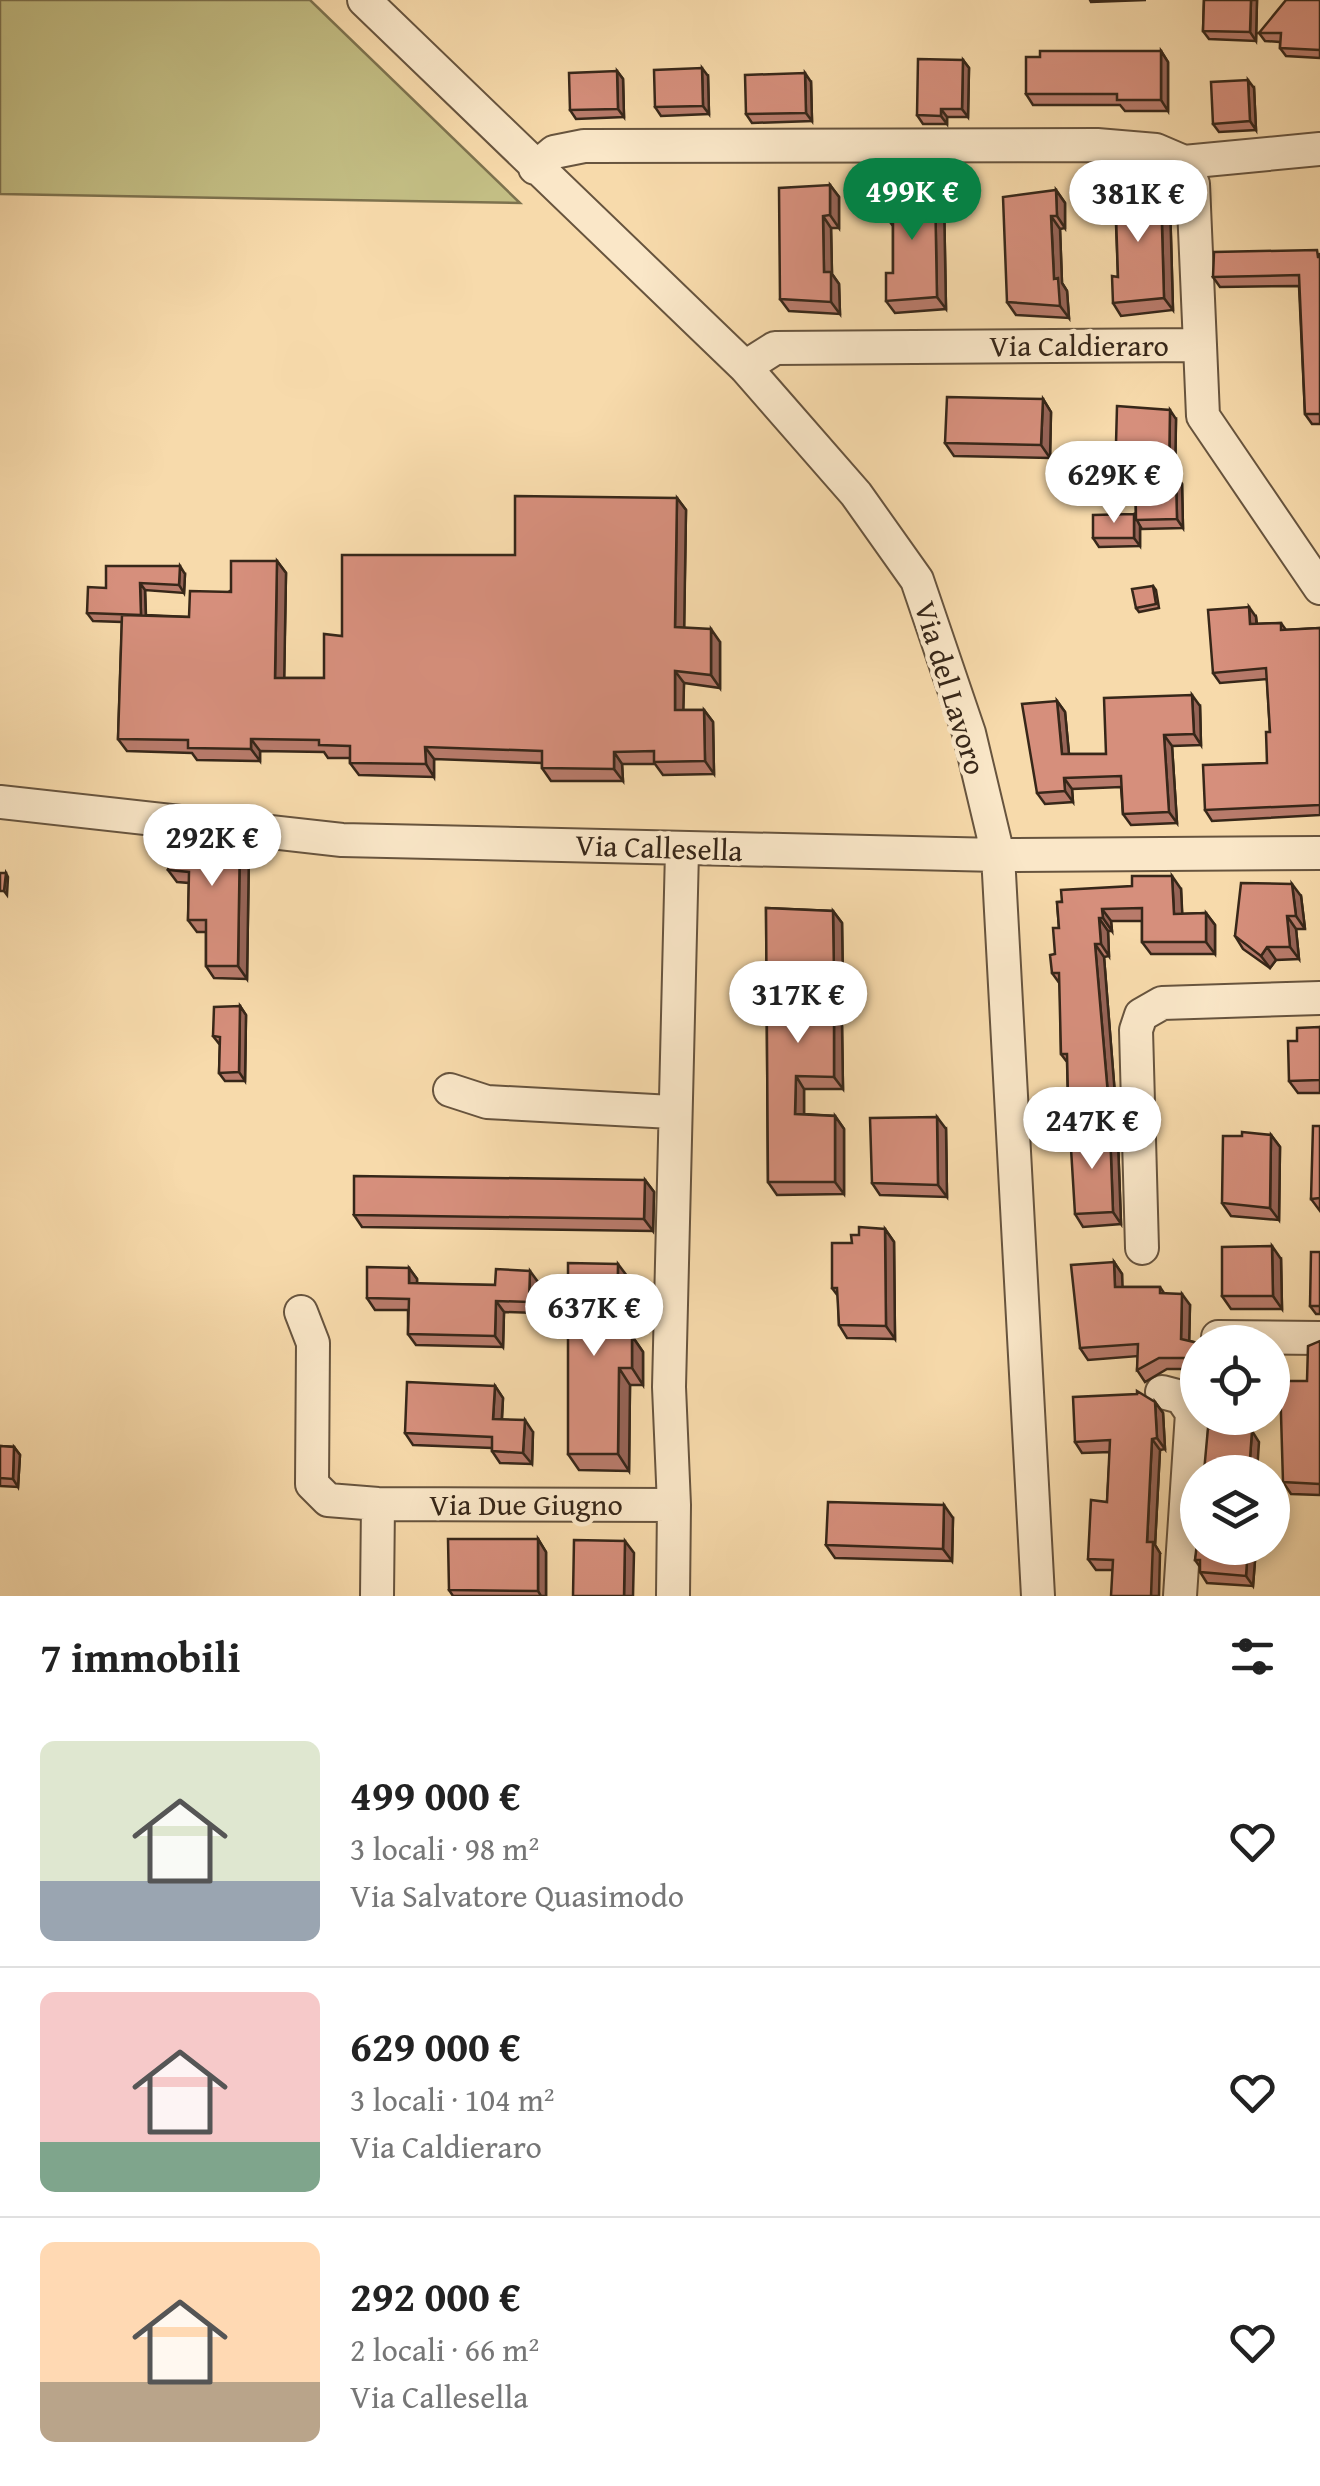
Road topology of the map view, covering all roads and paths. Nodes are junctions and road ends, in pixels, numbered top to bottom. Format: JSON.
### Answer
{"nodes":[{"id":1,"x":364,"y":0,"type":"edge"},
{"id":2,"x":1320,"y":149,"type":"edge"},
{"id":3,"x":1184,"y":162,"type":"junction"},
{"id":4,"x":534,"y":168,"type":"junction"},
{"id":5,"x":1200,"y":344,"type":"junction"},
{"id":6,"x":745,"y":367,"type":"junction"},
{"id":7,"x":1320,"y":588,"type":"edge"},
{"id":8,"x":0,"y":802,"type":"edge"},
{"id":9,"x":682,"y":850,"type":"junction"},
{"id":10,"x":1320,"y":853,"type":"edge"},
{"id":11,"x":998,"y":855,"type":"junction"},
{"id":12,"x":1320,"y":998,"type":"edge"},
{"id":13,"x":450,"y":1090,"type":"dead end"},
{"id":14,"x":672,"y":1112,"type":"junction"},
{"id":15,"x":1142,"y":1248,"type":"dead end"},
{"id":16,"x":301,"y":1312,"type":"dead end"},
{"id":17,"x":1290,"y":1338,"type":"edge"},
{"id":18,"x":1320,"y":1338,"type":"edge"},
{"id":19,"x":1162,"y":1392,"type":"dead end"},
{"id":20,"x":378,"y":1504,"type":"junction"},
{"id":21,"x":674,"y":1505,"type":"junction"},
{"id":22,"x":377,"y":1596,"type":"edge"},
{"id":23,"x":673,"y":1596,"type":"edge"},
{"id":24,"x":1038,"y":1596,"type":"edge"},
{"id":25,"x":1180,"y":1596,"type":"edge"}],
"edges":[{"from":1,"to":4,"type":"street","name":"Via del Lavoro"},
{"from":2,"to":3,"type":"street"},
{"from":3,"to":4,"type":"street"},
{"from":3,"to":5,"type":"street"},
{"from":4,"to":6,"type":"street","name":"Via del Lavoro"},
{"from":5,"to":6,"type":"street","name":"Via Caldieraro"},
{"from":5,"to":7,"type":"street","name":"Via Caldieraro"},
{"from":6,"to":11,"type":"street","name":"Via del Lavoro"},
{"from":8,"to":9,"type":"street","name":"Via Callesella"},
{"from":9,"to":11,"type":"street","name":"Via Callesella"},
{"from":9,"to":14,"type":"street"},
{"from":10,"to":11,"type":"street","name":"Via Callesella"},
{"from":11,"to":24,"type":"street","name":"Via del Lavoro"},
{"from":12,"to":15,"type":"street"},
{"from":13,"to":14,"type":"street"},
{"from":14,"to":21,"type":"street"},
{"from":16,"to":20,"type":"street","name":"Via Due Giugno"},
{"from":17,"to":18,"type":"street"},
{"from":19,"to":25,"type":"street"},
{"from":20,"to":21,"type":"street","name":"Via Due Giugno"},
{"from":20,"to":22,"type":"street"},
{"from":21,"to":23,"type":"street"}]}
